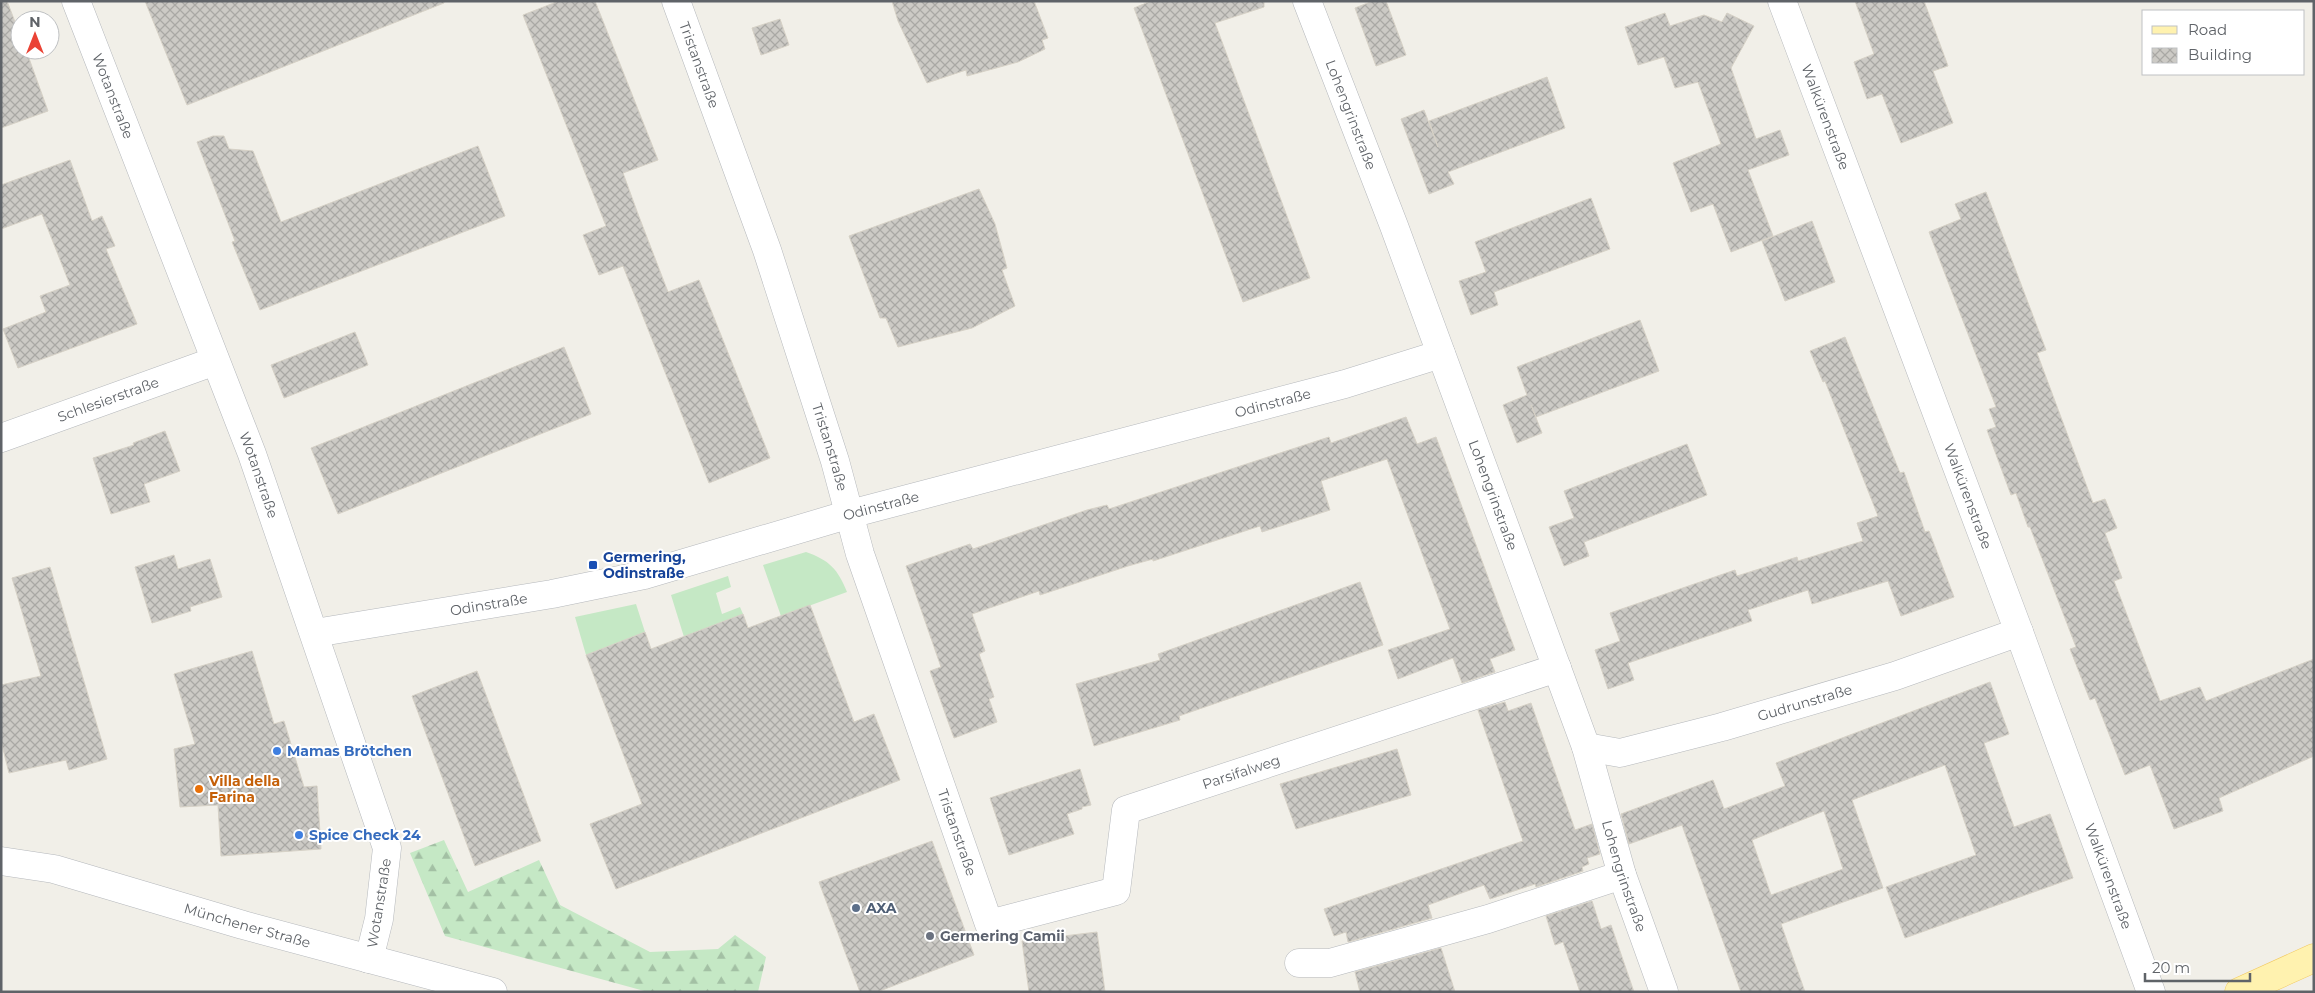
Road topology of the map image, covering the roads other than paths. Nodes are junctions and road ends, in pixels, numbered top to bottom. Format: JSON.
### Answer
{"nodes":[{"id":1,"x":76,"y":1,"type":"edge"},
{"id":2,"x":676,"y":1,"type":"edge"},
{"id":3,"x":1308,"y":1,"type":"edge"},
{"id":4,"x":1782,"y":1,"type":"edge"},
{"id":5,"x":1441,"y":354,"type":"junction"},
{"id":6,"x":215,"y":361,"type":"junction"},
{"id":7,"x":1,"y":438,"type":"edge"},
{"id":8,"x":850,"y":514,"type":"junction"},
{"id":9,"x":2019,"y":632,"type":"junction"},
{"id":10,"x":315,"y":633,"type":"junction"},
{"id":11,"x":1557,"y":668,"type":"junction"},
{"id":12,"x":1586,"y":747,"type":"junction"},
{"id":13,"x":1,"y":861,"type":"edge"},
{"id":14,"x":1622,"y":875,"type":"junction"},
{"id":15,"x":989,"y":924,"type":"joint"},
{"id":16,"x":2314,"y":958,"type":"edge"},
{"id":17,"x":369,"y":959,"type":"junction"},
{"id":18,"x":1300,"y":963,"type":"dead end"},
{"id":19,"x":493,"y":992,"type":"edge"},
{"id":20,"x":1664,"y":992,"type":"edge"},
{"id":21,"x":2151,"y":992,"type":"edge"},
{"id":22,"x":2239,"y":992,"type":"edge"}],
"edges":[{"from":1,"to":6,"type":"street","name":"Wotanstraße"},
{"from":2,"to":8,"type":"street","name":"Tristanstraße"},
{"from":3,"to":5,"type":"street","name":"Lohengrinstraße"},
{"from":4,"to":9,"type":"street","name":"Walkürenstraße"},
{"from":5,"to":8,"type":"street","name":"Odinstraße"},
{"from":5,"to":11,"type":"street","name":"Lohengrinstraße"},
{"from":6,"to":7,"type":"street","name":"Schlesierstraße"},
{"from":6,"to":10,"type":"street","name":"Wotanstraße"},
{"from":8,"to":10,"type":"street","name":"Odinstraße"},
{"from":8,"to":15,"type":"street","name":"Tristanstraße"},
{"from":9,"to":12,"type":"street","name":"Gudrunstraße"},
{"from":9,"to":21,"type":"street","name":"Walkürenstraße"},
{"from":10,"to":17,"type":"street","name":"Wotanstraße"},
{"from":11,"to":12,"type":"street","name":"Lohengrinstraße"},
{"from":11,"to":15,"type":"street","name":"Parsifalweg"},
{"from":12,"to":14,"type":"street","name":"Lohengrinstraße"},
{"from":13,"to":17,"type":"street","name":"Münchener Straße"},
{"from":14,"to":18,"type":"street"},
{"from":14,"to":20,"type":"street","name":"Lohengrinstraße"},
{"from":16,"to":22,"type":"main road"},
{"from":17,"to":19,"type":"street","name":"Münchener Straße"}]}
